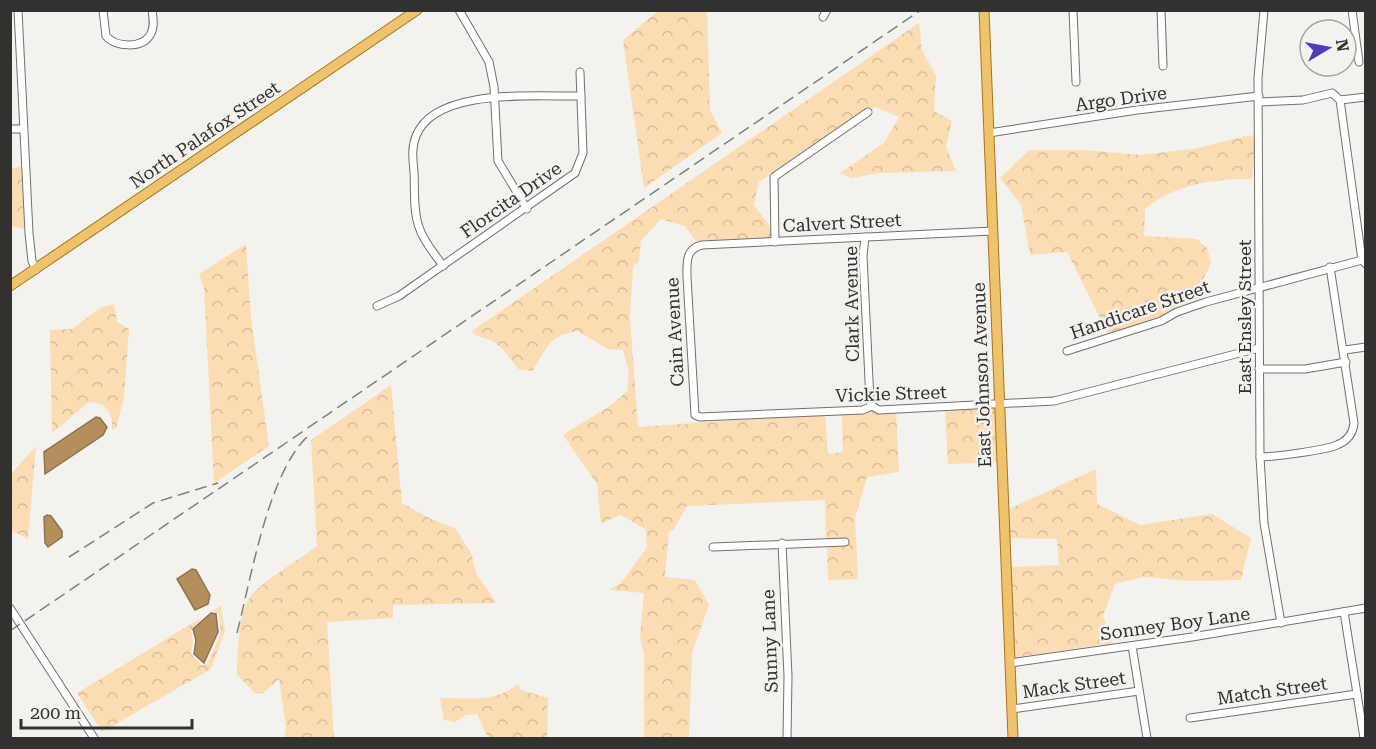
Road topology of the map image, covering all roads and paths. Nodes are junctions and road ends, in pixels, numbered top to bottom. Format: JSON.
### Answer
{"nodes":[{"id":1,"x":18,"y":10,"type":"edge"},
{"id":2,"x":103,"y":10,"type":"edge"},
{"id":3,"x":152,"y":10,"type":"edge"},
{"id":4,"x":417,"y":10,"type":"edge"},
{"id":5,"x":459,"y":10,"type":"edge"},
{"id":6,"x":984,"y":10,"type":"edge"},
{"id":7,"x":1073,"y":10,"type":"edge"},
{"id":8,"x":1161,"y":10,"type":"edge"},
{"id":9,"x":1264,"y":10,"type":"edge"},
{"id":10,"x":1352,"y":10,"type":"edge"},
{"id":11,"x":10,"y":43,"type":"edge"},
{"id":12,"x":19,"y":43,"type":"junction"},
{"id":13,"x":1359,"y":62,"type":"dead end"},
{"id":14,"x":1163,"y":66,"type":"dead end"},
{"id":15,"x":580,"y":72,"type":"dead end"},
{"id":16,"x":1076,"y":82,"type":"dead end"},
{"id":17,"x":581,"y":96,"type":"junction"},
{"id":18,"x":1365,"y":97,"type":"edge"},
{"id":19,"x":495,"y":99,"type":"junction"},
{"id":20,"x":1259,"y":99,"type":"junction"},
{"id":21,"x":1340,"y":100,"type":"junction"},
{"id":22,"x":868,"y":112,"type":"dead end"},
{"id":23,"x":10,"y":129,"type":"edge"},
{"id":24,"x":23,"y":129,"type":"junction"},
{"id":25,"x":989,"y":133,"type":"junction"},
{"id":26,"x":527,"y":208,"type":"junction"},
{"id":27,"x":993,"y":231,"type":"junction"},
{"id":28,"x":866,"y":237,"type":"junction"},
{"id":29,"x":775,"y":242,"type":"junction"},
{"id":30,"x":693,"y":248,"type":"joint"},
{"id":31,"x":1364,"y":263,"type":"edge"},
{"id":32,"x":443,"y":266,"type":"junction"},
{"id":33,"x":1330,"y":267,"type":"junction"},
{"id":34,"x":36,"y":270,"type":"junction"},
{"id":35,"x":10,"y":286,"type":"edge"},
{"id":36,"x":1259,"y":286,"type":"junction"},
{"id":37,"x":377,"y":306,"type":"dead end"},
{"id":38,"x":1365,"y":347,"type":"edge"},
{"id":39,"x":1259,"y":348,"type":"junction"},
{"id":40,"x":1345,"y":350,"type":"junction"},
{"id":41,"x":1067,"y":351,"type":"dead end"},
{"id":42,"x":1346,"y":362,"type":"junction"},
{"id":43,"x":1260,"y":369,"type":"junction"},
{"id":44,"x":999,"y":404,"type":"junction"},
{"id":45,"x":872,"y":406,"type":"junction"},
{"id":46,"x":697,"y":416,"type":"joint"},
{"id":47,"x":1260,"y":457,"type":"junction"},
{"id":48,"x":845,"y":542,"type":"dead end"},
{"id":49,"x":782,"y":543,"type":"junction"},
{"id":50,"x":712,"y":547,"type":"dead end"},
{"id":51,"x":10,"y":608,"type":"edge"},
{"id":52,"x":1365,"y":608,"type":"edge"},
{"id":53,"x":1344,"y":612,"type":"junction"},
{"id":54,"x":1281,"y":623,"type":"junction"},
{"id":55,"x":1132,"y":646,"type":"junction"},
{"id":56,"x":1010,"y":663,"type":"junction"},
{"id":57,"x":1139,"y":691,"type":"junction"},
{"id":58,"x":1357,"y":694,"type":"junction"},
{"id":59,"x":1012,"y":709,"type":"junction"},
{"id":60,"x":1190,"y":718,"type":"dead end"},
{"id":61,"x":94,"y":738,"type":"edge"},
{"id":62,"x":787,"y":738,"type":"edge"},
{"id":63,"x":1013,"y":738,"type":"edge"},
{"id":64,"x":1147,"y":738,"type":"edge"},
{"id":65,"x":1364,"y":738,"type":"edge"}],
"edges":[{"from":1,"to":12,"type":"street"},
{"from":2,"to":3,"type":"street"},
{"from":4,"to":34,"type":"main road","name":"North Palafox Street"},
{"from":5,"to":19,"type":"street"},
{"from":6,"to":25,"type":"main road","name":"East Johnson Avenue"},
{"from":7,"to":16,"type":"street"},
{"from":8,"to":14,"type":"street"},
{"from":9,"to":20,"type":"street","name":"East Ensley Street"},
{"from":10,"to":13,"type":"street"},
{"from":11,"to":12,"type":"street"},
{"from":12,"to":24,"type":"street"},
{"from":15,"to":17,"type":"street","name":"Florcita Drive"},
{"from":17,"to":19,"type":"street"},
{"from":17,"to":26,"type":"street","name":"Florcita Drive"},
{"from":18,"to":21,"type":"street","name":"Argo Drive"},
{"from":19,"to":26,"type":"street"},
{"from":19,"to":32,"type":"street"},
{"from":20,"to":21,"type":"street","name":"Argo Drive"},
{"from":20,"to":25,"type":"street","name":"Argo Drive"},
{"from":20,"to":36,"type":"street","name":"East Ensley Street"},
{"from":21,"to":31,"type":"street","name":"Handicare Street"},
{"from":22,"to":29,"type":"street"},
{"from":23,"to":24,"type":"street"},
{"from":24,"to":34,"type":"street"},
{"from":25,"to":27,"type":"main road","name":"East Johnson Avenue"},
{"from":26,"to":32,"type":"street","name":"Florcita Drive"},
{"from":27,"to":28,"type":"street","name":"Calvert Street"},
{"from":27,"to":44,"type":"main road","name":"East Johnson Avenue"},
{"from":28,"to":29,"type":"street","name":"Calvert Street"},
{"from":28,"to":45,"type":"street","name":"Clark Avenue"},
{"from":29,"to":30,"type":"street","name":"Calvert Street"},
{"from":30,"to":46,"type":"street","name":"Cain Avenue"},
{"from":31,"to":33,"type":"street","name":"Handicare Street"},
{"from":32,"to":37,"type":"street","name":"Florcita Drive"},
{"from":33,"to":36,"type":"street","name":"Handicare Street"},
{"from":33,"to":40,"type":"street"},
{"from":34,"to":35,"type":"main road","name":"North Palafox Street"},
{"from":36,"to":39,"type":"street","name":"East Ensley Street"},
{"from":36,"to":41,"type":"street","name":"Handicare Street"},
{"from":38,"to":40,"type":"street"},
{"from":39,"to":43,"type":"street","name":"East Ensley Street"},
{"from":39,"to":44,"type":"street","name":"Vickie Street"},
{"from":40,"to":42,"type":"street"},
{"from":42,"to":43,"type":"street"},
{"from":42,"to":47,"type":"street"},
{"from":43,"to":47,"type":"street","name":"East Ensley Street"},
{"from":44,"to":45,"type":"street","name":"Vickie Street"},
{"from":44,"to":56,"type":"main road","name":"East Johnson Avenue"},
{"from":45,"to":46,"type":"street","name":"Vickie Street"},
{"from":47,"to":54,"type":"street","name":"East Ensley Street"},
{"from":48,"to":49,"type":"street"},
{"from":49,"to":50,"type":"street"},
{"from":49,"to":62,"type":"street","name":"Sunny Lane"},
{"from":51,"to":61,"type":"street"},
{"from":52,"to":53,"type":"street","name":"Sonney Boy Lane"},
{"from":53,"to":54,"type":"street","name":"Sonney Boy Lane"},
{"from":53,"to":58,"type":"street"},
{"from":54,"to":55,"type":"street","name":"Sonney Boy Lane"},
{"from":55,"to":56,"type":"street","name":"Sonney Boy Lane"},
{"from":55,"to":57,"type":"street"},
{"from":56,"to":59,"type":"main road","name":"East Johnson Avenue"},
{"from":57,"to":59,"type":"street","name":"Mack Street"},
{"from":57,"to":64,"type":"street"},
{"from":58,"to":60,"type":"street","name":"Match Street"},
{"from":58,"to":65,"type":"street"},
{"from":59,"to":63,"type":"main road","name":"East Johnson Avenue"}]}
